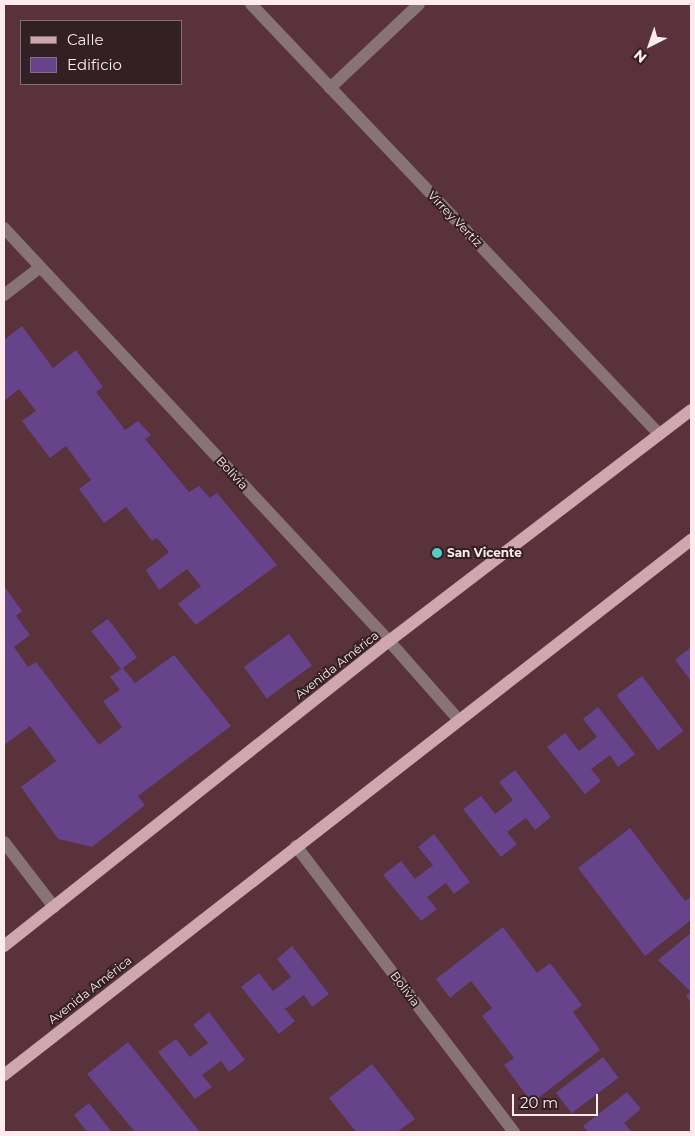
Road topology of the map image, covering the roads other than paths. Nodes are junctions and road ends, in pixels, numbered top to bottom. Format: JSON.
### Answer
{"nodes":[{"id":1,"x":251,"y":4,"type":"edge"},
{"id":2,"x":419,"y":4,"type":"edge"},
{"id":3,"x":330,"y":88,"type":"junction"},
{"id":4,"x":4,"y":228,"type":"edge"},
{"id":5,"x":39,"y":268,"type":"junction"},
{"id":6,"x":4,"y":295,"type":"edge"},
{"id":7,"x":691,"y":410,"type":"edge"},
{"id":8,"x":659,"y":434,"type":"junction"},
{"id":9,"x":691,"y":540,"type":"edge"},
{"id":10,"x":390,"y":640,"type":"junction"},
{"id":11,"x":458,"y":719,"type":"junction"},
{"id":12,"x":4,"y":842,"type":"edge"},
{"id":13,"x":296,"y":846,"type":"junction"},
{"id":14,"x":54,"y":907,"type":"junction"},
{"id":15,"x":4,"y":946,"type":"edge"},
{"id":16,"x":4,"y":1075,"type":"edge"},
{"id":17,"x":514,"y":1132,"type":"edge"}],
"edges":[{"from":1,"to":3,"type":"street","name":"Virrey Vertiz"},
{"from":2,"to":3,"type":"street"},
{"from":3,"to":8,"type":"street","name":"Virrey Vertiz"},
{"from":4,"to":5,"type":"street","name":"Bolivia"},
{"from":5,"to":6,"type":"street"},
{"from":5,"to":10,"type":"street","name":"Bolivia"},
{"from":7,"to":8,"type":"main road","name":"Avenida América"},
{"from":8,"to":10,"type":"main road","name":"Avenida América"},
{"from":9,"to":11,"type":"main road","name":"Avenida América"},
{"from":10,"to":11,"type":"street","name":"Bolivia"},
{"from":10,"to":14,"type":"main road","name":"Avenida América"},
{"from":11,"to":13,"type":"main road","name":"Avenida América"},
{"from":12,"to":14,"type":"street"},
{"from":13,"to":16,"type":"main road","name":"Avenida América"},
{"from":13,"to":17,"type":"street","name":"Bolivia"},
{"from":14,"to":15,"type":"main road","name":"Avenida América"}]}
